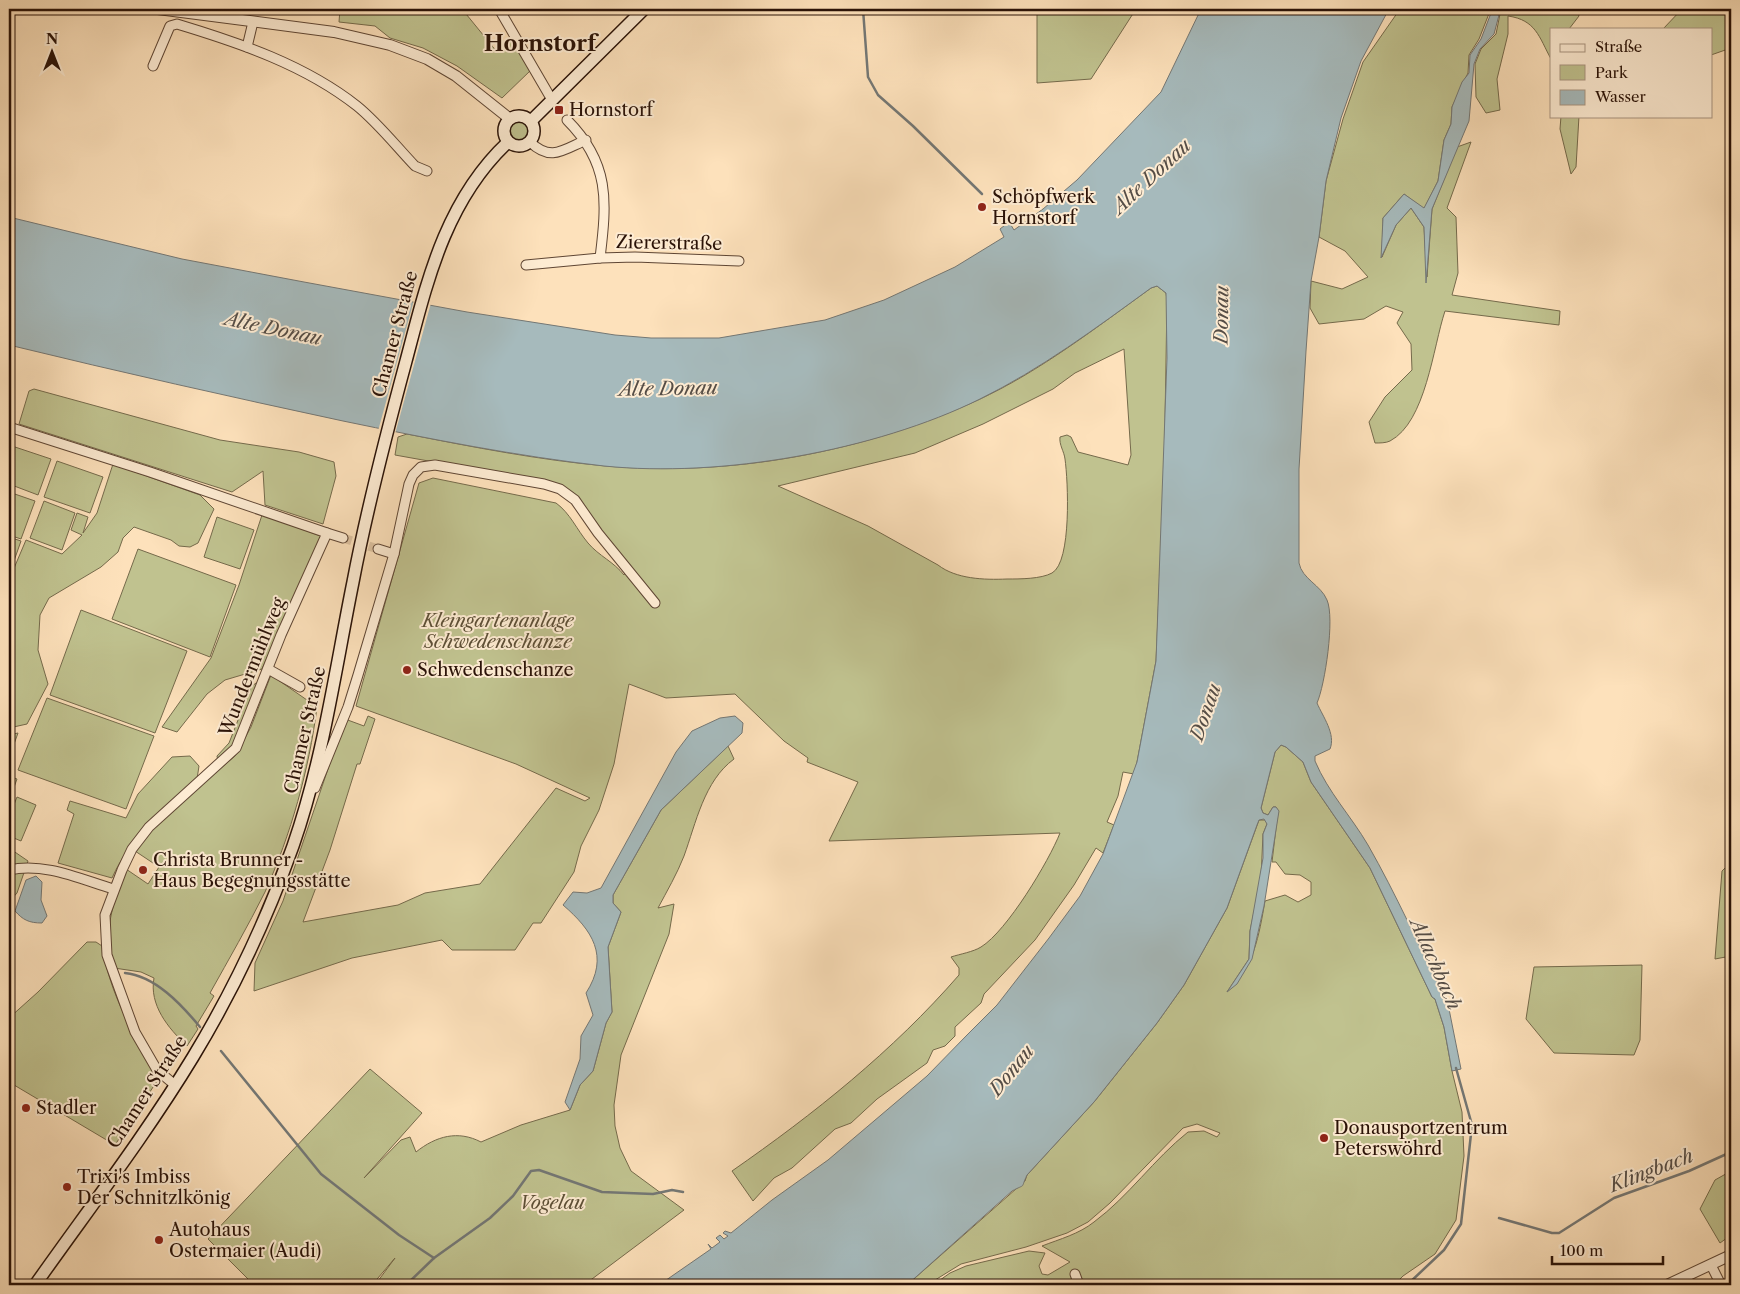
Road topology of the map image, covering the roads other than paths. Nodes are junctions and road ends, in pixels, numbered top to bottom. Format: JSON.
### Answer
{"nodes":[{"id":1,"x":158,"y":9,"type":"edge"},
{"id":2,"x":499,"y":9,"type":"edge"},
{"id":3,"x":644,"y":9,"type":"edge"},
{"id":4,"x":236,"y":14,"type":"edge"},
{"id":5,"x":253,"y":22,"type":"junction"},
{"id":6,"x":246,"y":47,"type":"junction"},
{"id":7,"x":153,"y":66,"type":"dead end"},
{"id":8,"x":552,"y":100,"type":"junction"},
{"id":9,"x":510,"y":119,"type":"junction"},
{"id":10,"x":533,"y":119,"type":"junction"},
{"id":11,"x":567,"y":120,"type":"dead end"},
{"id":12,"x":586,"y":140,"type":"junction"},
{"id":13,"x":508,"y":142,"type":"junction"},
{"id":14,"x":530,"y":142,"type":"junction"},
{"id":15,"x":427,"y":171,"type":"dead end"},
{"id":16,"x":600,"y":258,"type":"junction"},
{"id":17,"x":739,"y":261,"type":"dead end"},
{"id":18,"x":526,"y":265,"type":"dead end"},
{"id":19,"x":9,"y":427,"type":"edge"},
{"id":20,"x":327,"y":533,"type":"junction"},
{"id":21,"x":344,"y":538,"type":"tunnel mouth"},
{"id":22,"x":378,"y":549,"type":"tunnel mouth"},
{"id":23,"x":394,"y":554,"type":"junction"},
{"id":24,"x":655,"y":603,"type":"dead end"},
{"id":25,"x":268,"y":669,"type":"junction"},
{"id":26,"x":300,"y":687,"type":"dead end"},
{"id":27,"x":293,"y":846,"type":"junction"},
{"id":28,"x":9,"y":870,"type":"edge"},
{"id":29,"x":113,"y":889,"type":"junction"},
{"id":30,"x":175,"y":1085,"type":"junction"},
{"id":31,"x":1731,"y":1255,"type":"edge"},
{"id":32,"x":1711,"y":1265,"type":"junction"},
{"id":33,"x":1075,"y":1274,"type":"dead end"},
{"id":34,"x":35,"y":1285,"type":"edge"},
{"id":35,"x":1079,"y":1285,"type":"edge"},
{"id":36,"x":1667,"y":1285,"type":"edge"},
{"id":37,"x":1721,"y":1285,"type":"edge"}],
"edges":[{"from":1,"to":4,"type":"street"},
{"from":2,"to":8,"type":"street"},
{"from":3,"to":8,"type":"main road"},
{"from":4,"to":5,"type":"street"},
{"from":5,"to":6,"type":"street"},
{"from":5,"to":9,"type":"street"},
{"from":6,"to":7,"type":"street"},
{"from":6,"to":15,"type":"street"},
{"from":8,"to":10,"type":"main road"},
{"from":9,"to":10,"type":"main road"},
{"from":9,"to":13,"type":"main road"},
{"from":10,"to":14,"type":"main road"},
{"from":11,"to":12,"type":"street","name":"Ziererstraße"},
{"from":12,"to":14,"type":"street"},
{"from":12,"to":16,"type":"street","name":"Ziererstraße"},
{"from":13,"to":14,"type":"main road"},
{"from":13,"to":27,"type":"main road","name":"Chamer Straße"},
{"from":16,"to":17,"type":"street","name":"Ziererstraße"},
{"from":16,"to":18,"type":"street"},
{"from":19,"to":20,"type":"street"},
{"from":20,"to":21,"type":"street"},
{"from":20,"to":25,"type":"street","name":"Wundermühlweg"},
{"from":22,"to":23,"type":"street"},
{"from":23,"to":24,"type":"street"},
{"from":23,"to":27,"type":"street"},
{"from":25,"to":26,"type":"street"},
{"from":25,"to":29,"type":"street","name":"Wundermühlweg"},
{"from":27,"to":30,"type":"main road","name":"Chamer Straße"},
{"from":28,"to":29,"type":"street"},
{"from":29,"to":30,"type":"street","name":"Wundermühlweg"},
{"from":30,"to":34,"type":"main road","name":"Chamer Straße"},
{"from":31,"to":32,"type":"street"},
{"from":32,"to":36,"type":"street"},
{"from":32,"to":37,"type":"street"},
{"from":33,"to":35,"type":"street"}]}
